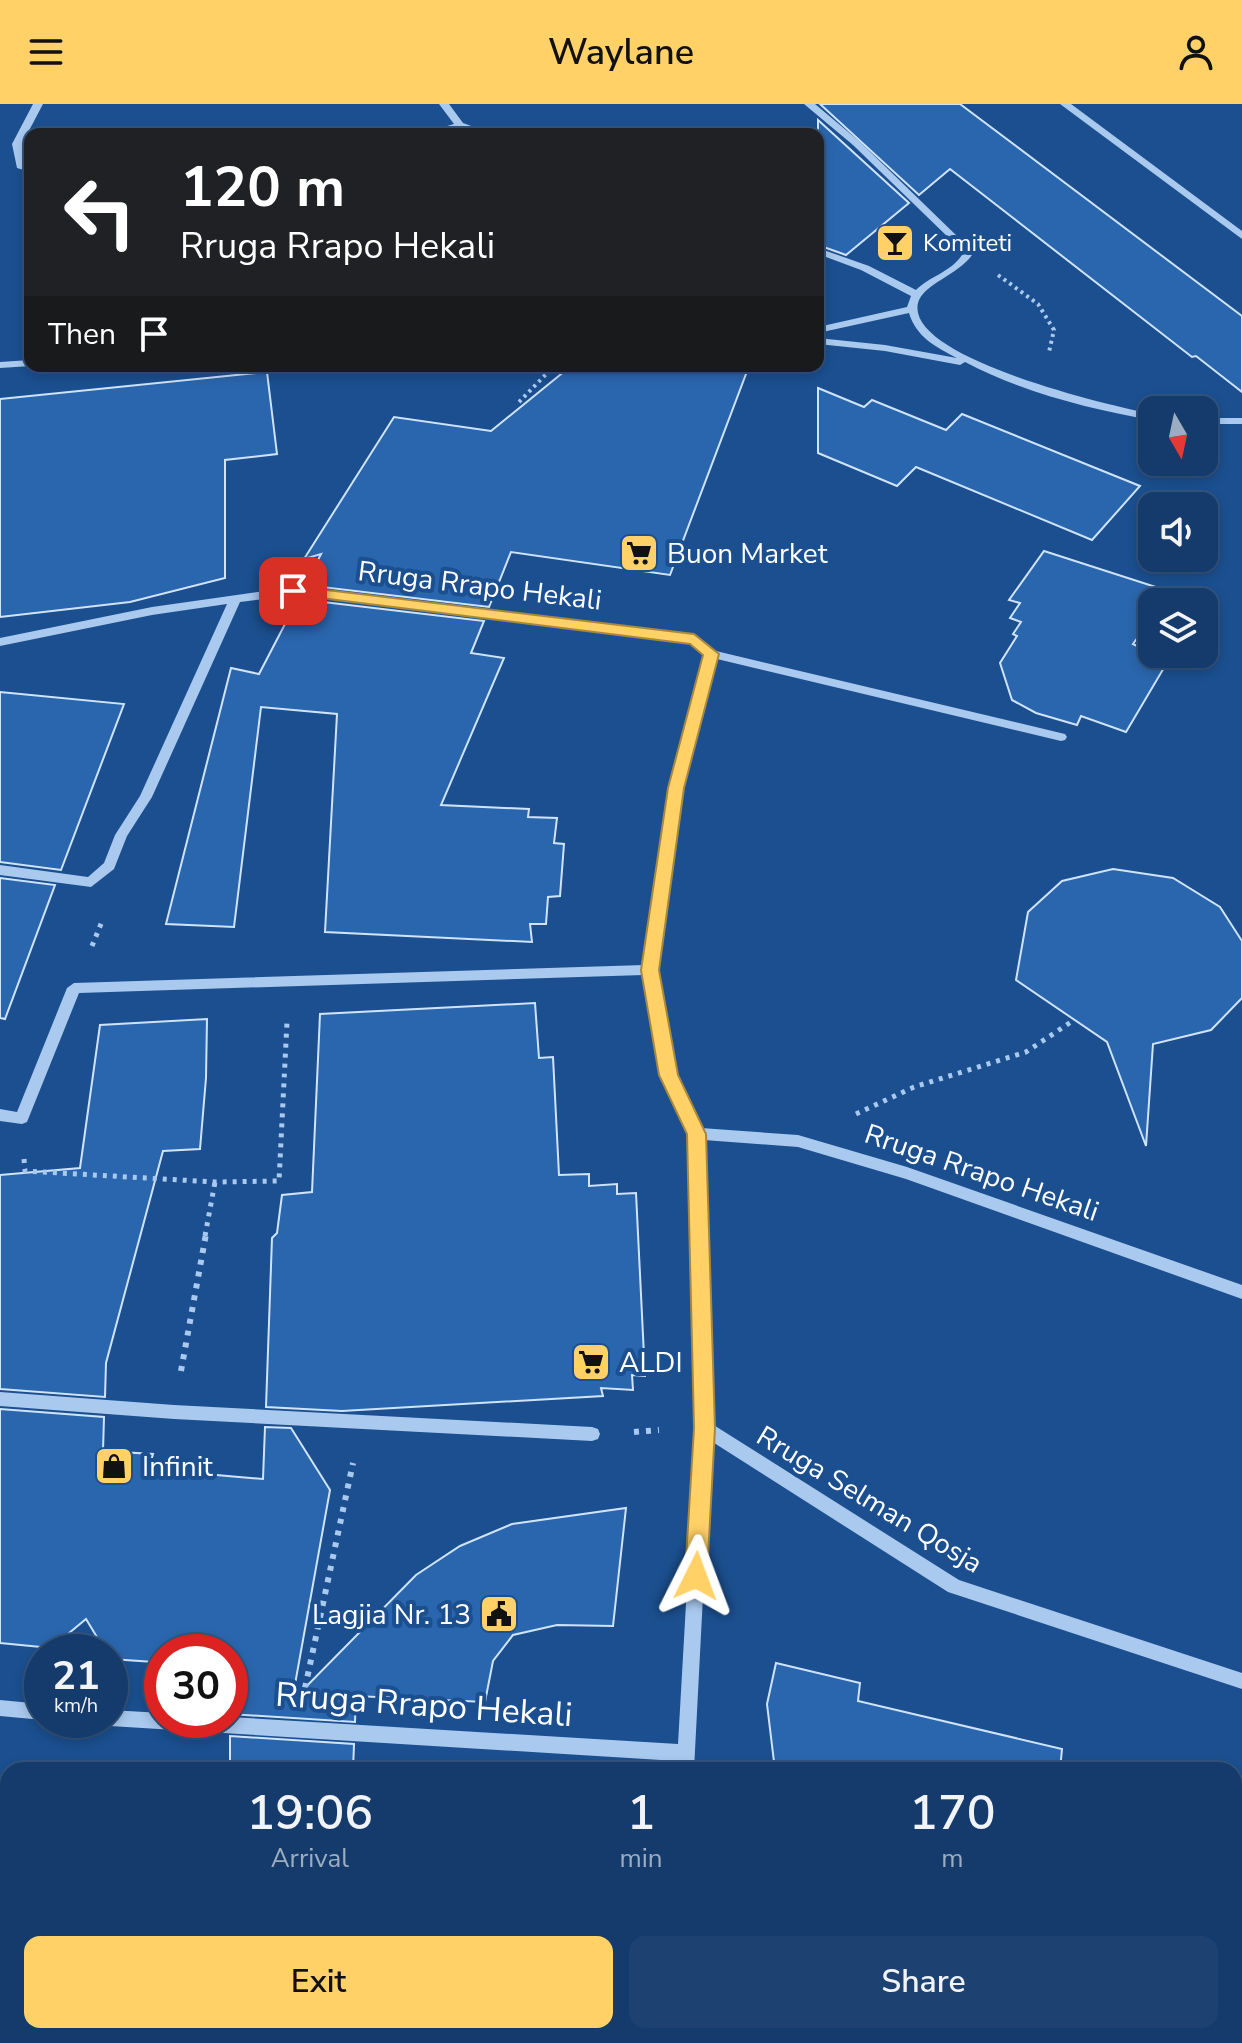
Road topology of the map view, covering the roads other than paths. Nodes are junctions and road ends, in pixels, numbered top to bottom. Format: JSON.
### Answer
{"nodes":[{"id":1,"x":38,"y":104,"type":"edge"},
{"id":2,"x":444,"y":104,"type":"edge"},
{"id":3,"x":809,"y":104,"type":"edge"},
{"id":4,"x":1065,"y":104,"type":"edge"},
{"id":5,"x":460,"y":125,"type":"junction"},
{"id":6,"x":25,"y":128,"type":"edge"},
{"id":7,"x":448,"y":128,"type":"edge"},
{"id":8,"x":469,"y":128,"type":"edge"},
{"id":9,"x":24,"y":131,"type":"edge"},
{"id":10,"x":24,"y":168,"type":"edge"},
{"id":11,"x":1242,"y":236,"type":"edge"},
{"id":12,"x":824,"y":253,"type":"edge"},
{"id":13,"x":916,"y":294,"type":"junction"},
{"id":14,"x":911,"y":309,"type":"junction"},
{"id":15,"x":824,"y":329,"type":"edge"},
{"id":16,"x":824,"y":342,"type":"edge"},
{"id":17,"x":24,"y":363,"type":"edge"},
{"id":18,"x":0,"y":365,"type":"edge"},
{"id":19,"x":989,"y":368,"type":"junction"},
{"id":20,"x":1138,"y":415,"type":"edge"},
{"id":21,"x":1218,"y":421,"type":"edge"},
{"id":22,"x":1242,"y":421,"type":"edge"},
{"id":23,"x":236,"y":598,"type":"junction"},
{"id":24,"x":0,"y":642,"type":"edge"},
{"id":25,"x":712,"y":654,"type":"junction"},
{"id":26,"x":1061,"y":737,"type":"dead end"},
{"id":27,"x":0,"y":870,"type":"edge"},
{"id":28,"x":650,"y":970,"type":"junction"},
{"id":29,"x":0,"y":1115,"type":"edge"},
{"id":30,"x":697,"y":1134,"type":"junction"},
{"id":31,"x":1242,"y":1292,"type":"edge"},
{"id":32,"x":0,"y":1399,"type":"edge"},
{"id":33,"x":704,"y":1428,"type":"junction"},
{"id":34,"x":592,"y":1434,"type":"road end"},
{"id":35,"x":1242,"y":1681,"type":"edge"},
{"id":36,"x":0,"y":1708,"type":"edge"},
{"id":37,"x":24,"y":1710,"type":"edge"},
{"id":38,"x":128,"y":1719,"type":"edge"},
{"id":39,"x":686,"y":1761,"type":"edge"}],
"edges":[{"from":1,"to":6,"type":"street"},
{"from":2,"to":5,"type":"street"},
{"from":3,"to":13,"type":"street"},
{"from":4,"to":11,"type":"street"},
{"from":5,"to":7,"type":"street"},
{"from":5,"to":8,"type":"street"},
{"from":9,"to":10,"type":"street"},
{"from":12,"to":13,"type":"street"},
{"from":13,"to":14,"type":"street"},
{"from":14,"to":15,"type":"street"},
{"from":14,"to":19,"type":"street"},
{"from":16,"to":19,"type":"street"},
{"from":17,"to":18,"type":"street"},
{"from":19,"to":20,"type":"street"},
{"from":21,"to":22,"type":"street"},
{"from":23,"to":24,"type":"street","name":"Rruga Rrapo Hekali"},
{"from":23,"to":25,"type":"street","name":"Rruga Rrapo Hekali"},
{"from":23,"to":27,"type":"street"},
{"from":25,"to":26,"type":"street","name":"Rruga Rrapo Hekali"},
{"from":25,"to":28,"type":"street","name":"Rruga Rrapo Hekali"},
{"from":28,"to":29,"type":"street"},
{"from":28,"to":30,"type":"street","name":"Rruga Rrapo Hekali"},
{"from":30,"to":31,"type":"street","name":"Rruga Rrapo Hekali"},
{"from":30,"to":33,"type":"street","name":"Rruga Rrapo Hekali"},
{"from":32,"to":34,"type":"street"},
{"from":33,"to":35,"type":"street","name":"Rruga Selman Qosja"},
{"from":33,"to":39,"type":"street","name":"Rruga Rrapo Hekali"},
{"from":36,"to":37,"type":"street"},
{"from":38,"to":39,"type":"street","name":"Rruga Rrapo Hekali"}]}
